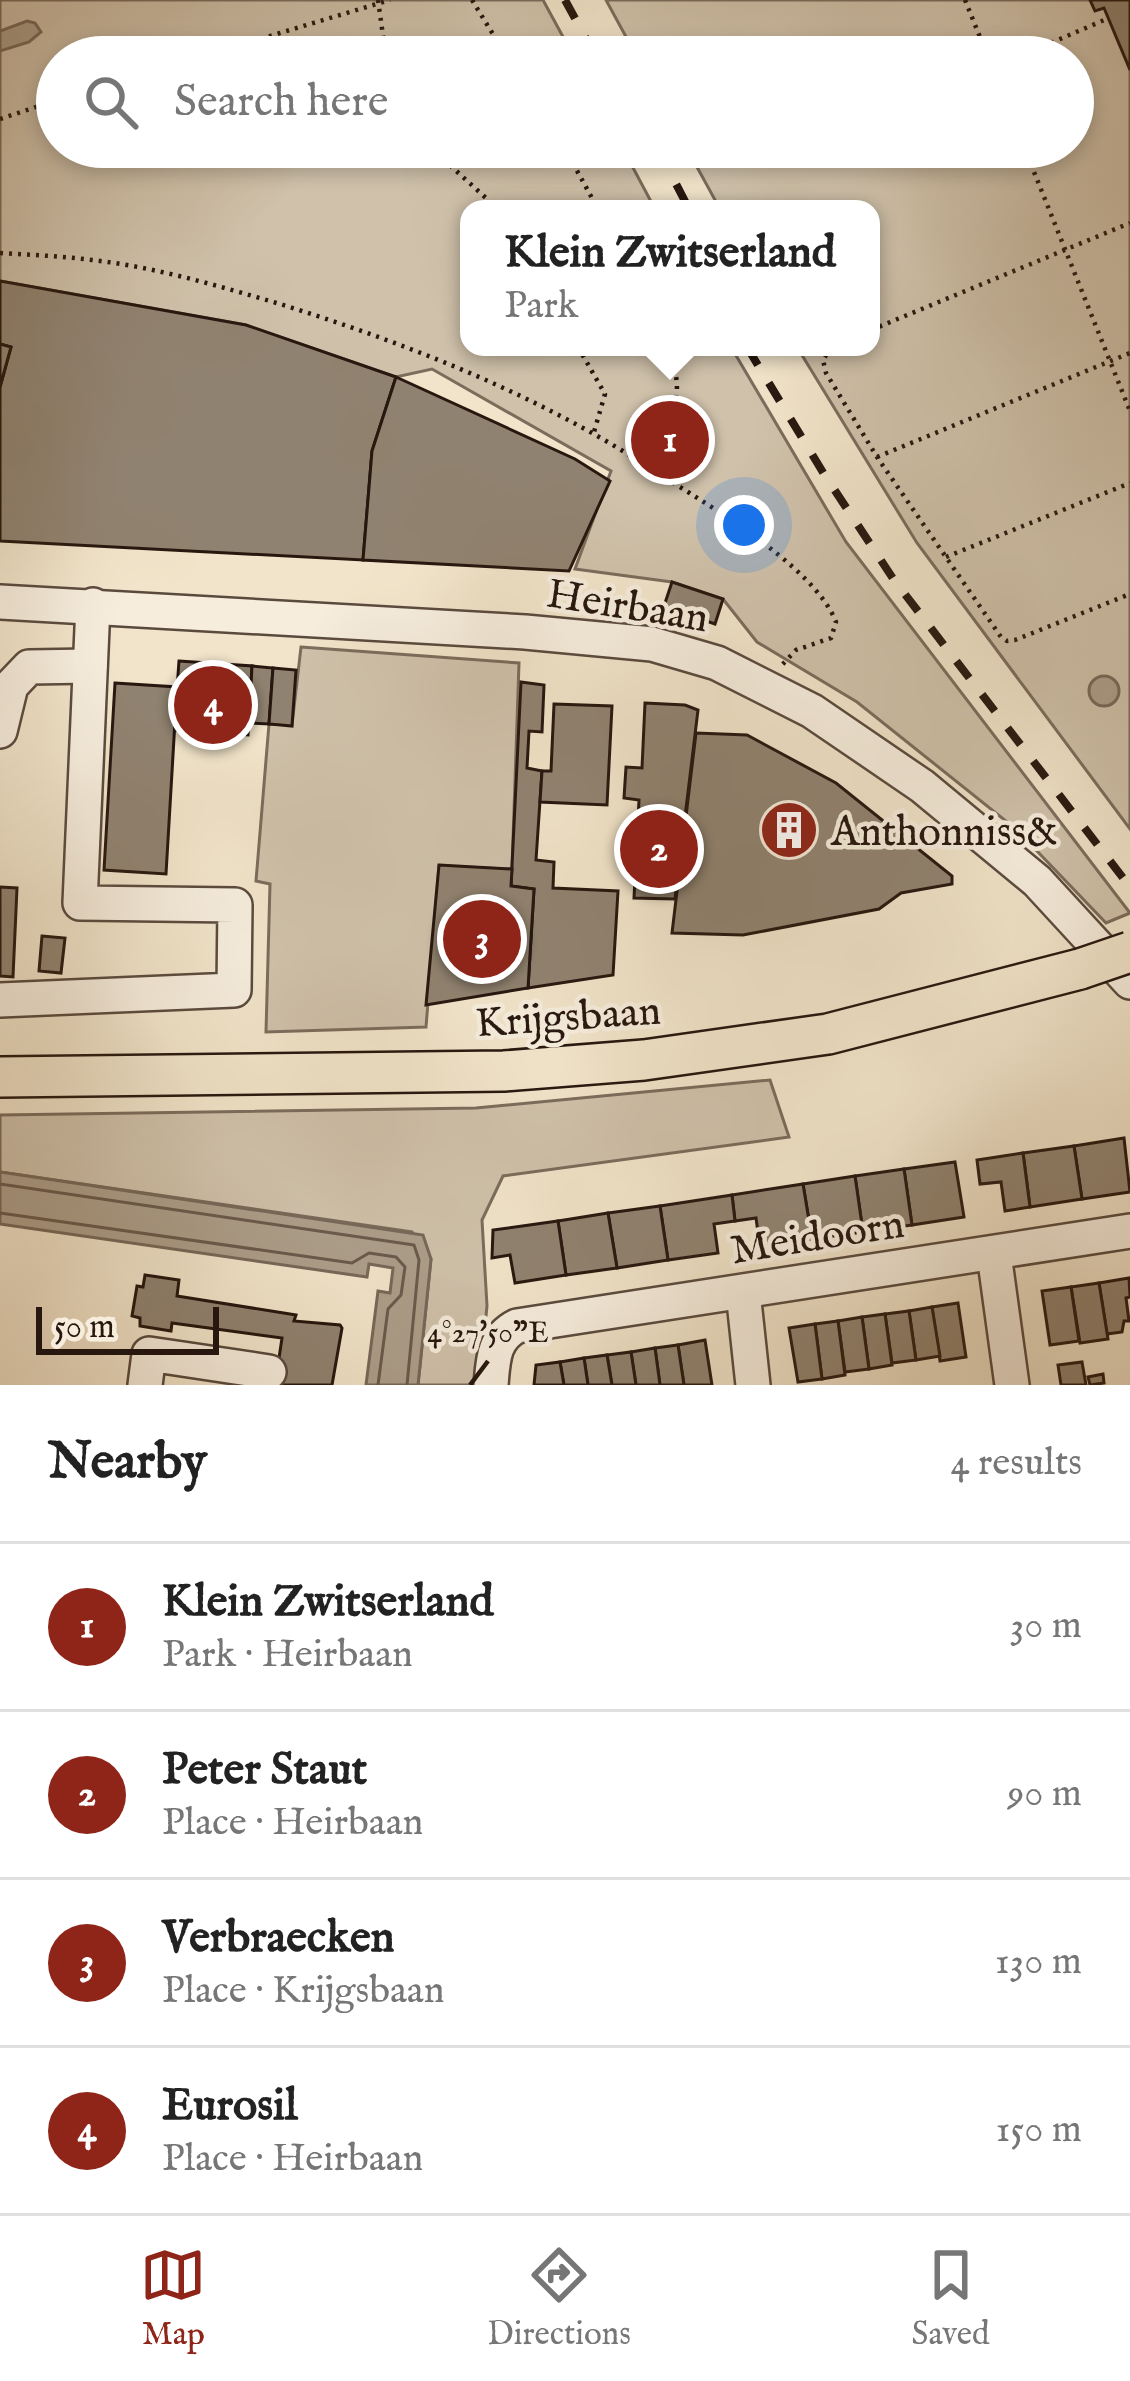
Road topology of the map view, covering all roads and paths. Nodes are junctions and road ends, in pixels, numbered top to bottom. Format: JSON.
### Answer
{"nodes":[{"id":1,"x":390,"y":0,"type":"edge"},
{"id":2,"x":472,"y":0,"type":"edge"},
{"id":3,"x":965,"y":0,"type":"edge"},
{"id":4,"x":379,"y":2,"type":"edge"},
{"id":5,"x":1108,"y":19,"type":"dead end"},
{"id":6,"x":268,"y":36,"type":"edge"},
{"id":7,"x":383,"y":36,"type":"edge"},
{"id":8,"x":494,"y":36,"type":"edge"},
{"id":9,"x":980,"y":36,"type":"edge"},
{"id":10,"x":1068,"y":36,"type":"edge"},
{"id":11,"x":36,"y":107,"type":"edge"},
{"id":12,"x":0,"y":119,"type":"edge"},
{"id":13,"x":453,"y":168,"type":"edge"},
{"id":14,"x":576,"y":168,"type":"edge"},
{"id":15,"x":1032,"y":168,"type":"edge"},
{"id":16,"x":488,"y":200,"type":"edge"},
{"id":17,"x":593,"y":200,"type":"edge"},
{"id":18,"x":1130,"y":223,"type":"edge"},
{"id":19,"x":1065,"y":249,"type":"junction"},
{"id":20,"x":0,"y":253,"type":"edge"},
{"id":21,"x":880,"y":326,"type":"edge"},
{"id":22,"x":1130,"y":353,"type":"edge"},
{"id":23,"x":583,"y":356,"type":"edge"},
{"id":24,"x":669,"y":356,"type":"edge"},
{"id":25,"x":826,"y":356,"type":"edge"},
{"id":26,"x":1110,"y":362,"type":"junction"},
{"id":27,"x":1130,"y":411,"type":"edge"},
{"id":28,"x":594,"y":432,"type":"junction"},
{"id":29,"x":877,"y":458,"type":"junction"},
{"id":30,"x":643,"y":463,"type":"junction"},
{"id":31,"x":1130,"y":483,"type":"edge"},
{"id":32,"x":944,"y":558,"type":"junction"},
{"id":33,"x":1130,"y":594,"type":"edge"},
{"id":34,"x":0,"y":602,"type":"edge"},
{"id":35,"x":93,"y":604,"type":"junction"},
{"id":36,"x":90,"y":666,"type":"junction"},
{"id":37,"x":763,"y":684,"type":"junction"},
{"id":38,"x":0,"y":731,"type":"edge"},
{"id":39,"x":1130,"y":952,"type":"edge"},
{"id":40,"x":1130,"y":982,"type":"edge"},
{"id":41,"x":0,"y":1000,"type":"edge"},
{"id":42,"x":0,"y":1077,"type":"edge"},
{"id":43,"x":1130,"y":1231,"type":"edge"},
{"id":44,"x":994,"y":1254,"type":"junction"},
{"id":45,"x":743,"y":1292,"type":"junction"},
{"id":46,"x":269,"y":1372,"type":"dead end"},
{"id":47,"x":145,"y":1385,"type":"edge"},
{"id":48,"x":491,"y":1385,"type":"edge"},
{"id":49,"x":753,"y":1385,"type":"edge"},
{"id":50,"x":1012,"y":1385,"type":"edge"}],
"edges":[{"from":1,"to":4,"type":"path"},
{"from":2,"to":8,"type":"path"},
{"from":3,"to":9,"type":"path"},
{"from":4,"to":6,"type":"path"},
{"from":4,"to":7,"type":"path"},
{"from":5,"to":10,"type":"path"},
{"from":11,"to":12,"type":"path"},
{"from":13,"to":16,"type":"path"},
{"from":14,"to":17,"type":"path"},
{"from":15,"to":19,"type":"path"},
{"from":18,"to":19,"type":"path"},
{"from":19,"to":21,"type":"path"},
{"from":19,"to":26,"type":"path"},
{"from":20,"to":28,"type":"path"},
{"from":22,"to":26,"type":"path"},
{"from":23,"to":28,"type":"path"},
{"from":24,"to":30,"type":"path"},
{"from":25,"to":29,"type":"path"},
{"from":26,"to":27,"type":"path"},
{"from":26,"to":29,"type":"path"},
{"from":28,"to":30,"type":"path"},
{"from":29,"to":32,"type":"path"},
{"from":30,"to":37,"type":"path"},
{"from":31,"to":32,"type":"path"},
{"from":32,"to":33,"type":"path"},
{"from":34,"to":35,"type":"street","name":"Heirbaan"},
{"from":35,"to":36,"type":"street"},
{"from":35,"to":37,"type":"street","name":"Heirbaan"},
{"from":36,"to":38,"type":"street"},
{"from":36,"to":41,"type":"street"},
{"from":37,"to":40,"type":"street","name":"Heirbaan"},
{"from":39,"to":42,"type":"main road","name":"Krijgsbaan","bridge":true},
{"from":43,"to":44,"type":"street","name":"Meidoorn"},
{"from":44,"to":45,"type":"street","name":"Meidoorn"},
{"from":44,"to":50,"type":"street"},
{"from":45,"to":48,"type":"street","name":"Meidoorn"},
{"from":45,"to":49,"type":"street"},
{"from":46,"to":47,"type":"street"}]}
